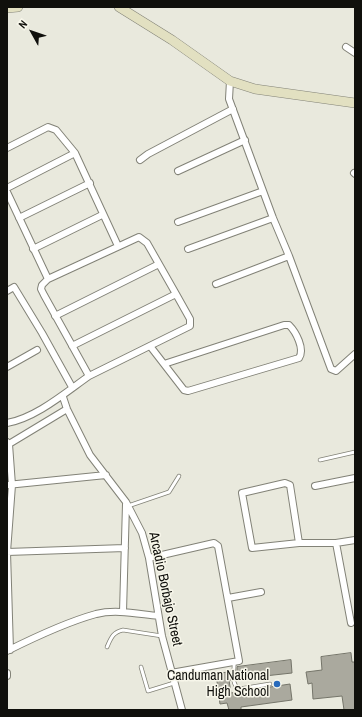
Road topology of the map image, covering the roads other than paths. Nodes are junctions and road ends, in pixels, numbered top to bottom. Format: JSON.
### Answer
{"nodes":[{"id":1,"x":18,"y":7,"type":"edge"},
{"id":2,"x":119,"y":7,"type":"edge"},
{"id":3,"x":7,"y":8,"type":"edge"},
{"id":4,"x":346,"y":47,"type":"dead end"},
{"id":5,"x":355,"y":53,"type":"edge"},
{"id":6,"x":230,"y":81,"type":"junction"},
{"id":7,"x":355,"y":103,"type":"edge"},
{"id":8,"x":233,"y":108,"type":"junction"},
{"id":9,"x":245,"y":140,"type":"junction"},
{"id":10,"x":7,"y":148,"type":"edge"},
{"id":11,"x":75,"y":153,"type":"junction"},
{"id":12,"x":140,"y":160,"type":"dead end"},
{"id":13,"x":178,"y":170,"type":"dead end"},
{"id":14,"x":90,"y":183,"type":"junction"},
{"id":15,"x":7,"y":188,"type":"edge"},
{"id":16,"x":263,"y":191,"type":"junction"},
{"id":17,"x":7,"y":192,"type":"edge"},
{"id":18,"x":102,"y":215,"type":"junction"},
{"id":19,"x":19,"y":218,"type":"junction"},
{"id":20,"x":273,"y":218,"type":"junction"},
{"id":21,"x":178,"y":222,"type":"dead end"},
{"id":22,"x":118,"y":246,"type":"junction"},
{"id":23,"x":33,"y":249,"type":"junction"},
{"id":24,"x":188,"y":250,"type":"dead end"},
{"id":25,"x":289,"y":256,"type":"junction"},
{"id":26,"x":159,"y":264,"type":"junction"},
{"id":27,"x":48,"y":279,"type":"junction"},
{"id":28,"x":216,"y":284,"type":"dead end"},
{"id":29,"x":7,"y":291,"type":"edge"},
{"id":30,"x":176,"y":294,"type":"junction"},
{"id":31,"x":55,"y":316,"type":"junction"},
{"id":32,"x":72,"y":346,"type":"junction"},
{"id":33,"x":150,"y":346,"type":"junction"},
{"id":34,"x":37,"y":350,"type":"dead end"},
{"id":35,"x":355,"y":354,"type":"edge"},
{"id":36,"x":164,"y":364,"type":"junction"},
{"id":37,"x":7,"y":366,"type":"edge"},
{"id":38,"x":89,"y":376,"type":"junction"},
{"id":39,"x":74,"y":385,"type":"junction"},
{"id":40,"x":63,"y":397,"type":"junction"},
{"id":41,"x":67,"y":409,"type":"junction"},
{"id":42,"x":7,"y":423,"type":"edge"},
{"id":43,"x":8,"y":443,"type":"edge"},
{"id":44,"x":355,"y":452,"type":"edge"},
{"id":45,"x":320,"y":460,"type":"dead end"},
{"id":46,"x":106,"y":475,"type":"junction"},
{"id":47,"x":179,"y":476,"type":"dead end"},
{"id":48,"x":355,"y":478,"type":"edge"},
{"id":49,"x":9,"y":485,"type":"edge"},
{"id":50,"x":315,"y":486,"type":"dead end"},
{"id":51,"x":127,"y":504,"type":"junction"},
{"id":52,"x":355,"y":540,"type":"edge"},
{"id":53,"x":299,"y":543,"type":"junction"},
{"id":54,"x":336,"y":543,"type":"junction"},
{"id":55,"x":125,"y":548,"type":"junction"},
{"id":56,"x":7,"y":552,"type":"edge"},
{"id":57,"x":149,"y":558,"type":"junction"},
{"id":58,"x":261,"y":592,"type":"dead end"},
{"id":59,"x":228,"y":598,"type":"junction"},
{"id":60,"x":123,"y":612,"type":"junction"},
{"id":61,"x":158,"y":616,"type":"junction"},
{"id":62,"x":351,"y":623,"type":"dead end"},
{"id":63,"x":162,"y":636,"type":"junction"},
{"id":64,"x":107,"y":647,"type":"dead end"},
{"id":65,"x":8,"y":650,"type":"edge"},
{"id":66,"x":234,"y":661,"type":"junction"},
{"id":67,"x":141,"y":667,"type":"dead end"},
{"id":68,"x":7,"y":673,"type":"edge"},
{"id":69,"x":171,"y":673,"type":"junction"},
{"id":70,"x":7,"y":676,"type":"edge"},
{"id":71,"x":174,"y":683,"type":"junction"},
{"id":72,"x":270,"y":684,"type":"dead end"},
{"id":73,"x":182,"y":710,"type":"edge"}],
"edges":[{"from":1,"to":3,"type":"street"},
{"from":2,"to":6,"type":"street"},
{"from":4,"to":5,"type":"street"},
{"from":6,"to":7,"type":"street"},
{"from":6,"to":8,"type":"street"},
{"from":8,"to":9,"type":"street"},
{"from":8,"to":12,"type":"street"},
{"from":9,"to":13,"type":"street"},
{"from":9,"to":16,"type":"street"},
{"from":10,"to":11,"type":"street"},
{"from":11,"to":14,"type":"street"},
{"from":11,"to":15,"type":"street"},
{"from":14,"to":18,"type":"street"},
{"from":14,"to":19,"type":"street"},
{"from":16,"to":20,"type":"street"},
{"from":16,"to":21,"type":"street"},
{"from":17,"to":19,"type":"street"},
{"from":18,"to":22,"type":"street"},
{"from":18,"to":23,"type":"street"},
{"from":19,"to":23,"type":"street"},
{"from":20,"to":24,"type":"street"},
{"from":20,"to":25,"type":"street"},
{"from":22,"to":26,"type":"street"},
{"from":22,"to":27,"type":"street"},
{"from":23,"to":27,"type":"street"},
{"from":25,"to":28,"type":"street"},
{"from":25,"to":35,"type":"street"},
{"from":26,"to":30,"type":"street"},
{"from":26,"to":31,"type":"street"},
{"from":27,"to":31,"type":"street"},
{"from":29,"to":39,"type":"street"},
{"from":30,"to":32,"type":"street"},
{"from":30,"to":33,"type":"street"},
{"from":31,"to":32,"type":"street"},
{"from":32,"to":38,"type":"street"},
{"from":33,"to":36,"type":"street"},
{"from":33,"to":38,"type":"street"},
{"from":34,"to":37,"type":"street"},
{"from":36,"to":36,"type":"street"},
{"from":38,"to":39,"type":"street"},
{"from":39,"to":40,"type":"street"},
{"from":40,"to":41,"type":"street","name":"Arcadio Borbajo Street"},
{"from":40,"to":42,"type":"street"},
{"from":41,"to":43,"type":"street"},
{"from":41,"to":46,"type":"street","name":"Arcadio Borbajo Street"},
{"from":43,"to":49,"type":"street"},
{"from":44,"to":45,"type":"lane"},
{"from":46,"to":49,"type":"street"},
{"from":46,"to":51,"type":"street","name":"Arcadio Borbajo Street"},
{"from":47,"to":51,"type":"lane"},
{"from":48,"to":50,"type":"street"},
{"from":49,"to":56,"type":"street"},
{"from":51,"to":55,"type":"street"},
{"from":51,"to":57,"type":"street","name":"Arcadio Borbajo Street"},
{"from":52,"to":54,"type":"street"},
{"from":53,"to":53,"type":"street"},
{"from":53,"to":54,"type":"street"},
{"from":54,"to":62,"type":"street"},
{"from":55,"to":56,"type":"street"},
{"from":55,"to":60,"type":"street"},
{"from":56,"to":65,"type":"street"},
{"from":57,"to":59,"type":"street"},
{"from":57,"to":61,"type":"street","name":"Arcadio Borbajo Street"},
{"from":58,"to":59,"type":"street"},
{"from":59,"to":66,"type":"street"},
{"from":60,"to":61,"type":"street"},
{"from":60,"to":65,"type":"street"},
{"from":61,"to":63,"type":"street","name":"Arcadio Borbajo Street"},
{"from":63,"to":64,"type":"lane"},
{"from":63,"to":69,"type":"street","name":"Arcadio Borbajo Street"},
{"from":66,"to":69,"type":"street"},
{"from":66,"to":72,"type":"lane"},
{"from":67,"to":71,"type":"lane"},
{"from":68,"to":70,"type":"street"},
{"from":69,"to":71,"type":"street","name":"Arcadio Borbajo Street"},
{"from":71,"to":73,"type":"street","name":"Arcadio Borbajo Street"}]}
